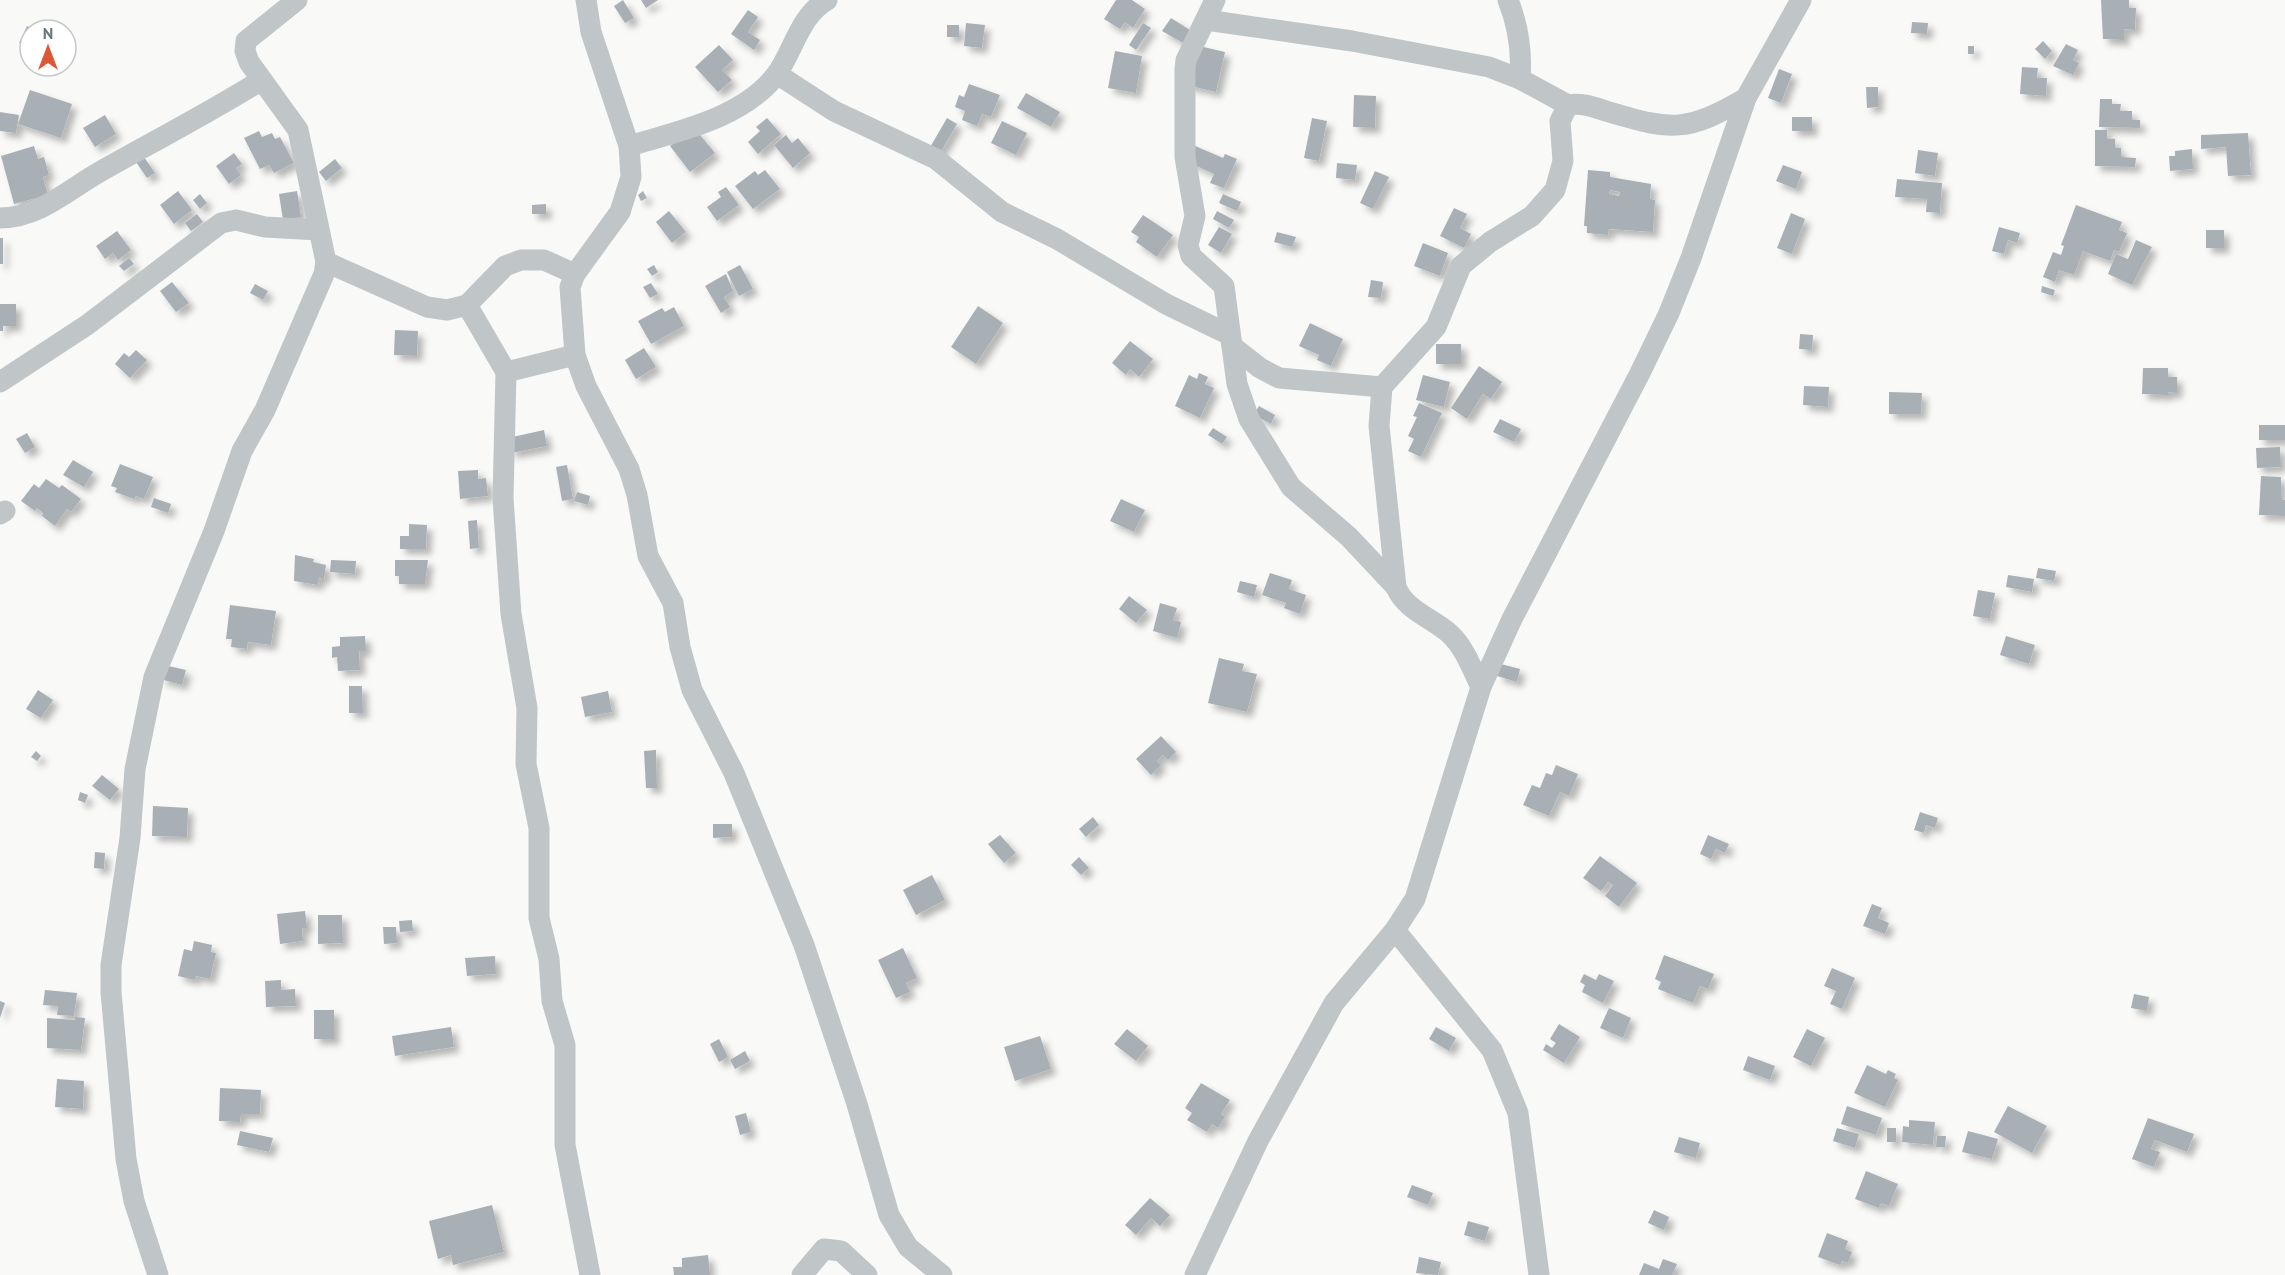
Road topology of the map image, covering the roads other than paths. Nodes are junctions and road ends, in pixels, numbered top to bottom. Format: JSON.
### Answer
{"nodes":[{"id":1,"x":297,"y":0,"type":"edge"},
{"id":2,"x":586,"y":0,"type":"edge"},
{"id":3,"x":827,"y":0,"type":"edge"},
{"id":4,"x":1215,"y":0,"type":"edge"},
{"id":5,"x":1508,"y":0,"type":"edge"},
{"id":6,"x":1801,"y":0,"type":"edge"},
{"id":7,"x":1206,"y":20,"type":"junction"},
{"id":8,"x":777,"y":74,"type":"junction"},
{"id":9,"x":1520,"y":79,"type":"junction"},
{"id":10,"x":260,"y":81,"type":"junction"},
{"id":11,"x":1746,"y":98,"type":"junction"},
{"id":12,"x":1568,"y":105,"type":"junction"},
{"id":13,"x":629,"y":146,"type":"junction"},
{"id":14,"x":0,"y":218,"type":"edge"},
{"id":15,"x":318,"y":230,"type":"junction"},
{"id":16,"x":326,"y":262,"type":"junction"},
{"id":17,"x":575,"y":274,"type":"junction"},
{"id":18,"x":467,"y":305,"type":"junction"},
{"id":19,"x":1231,"y":340,"type":"junction"},
{"id":20,"x":575,"y":355,"type":"junction"},
{"id":21,"x":506,"y":372,"type":"junction"},
{"id":22,"x":0,"y":382,"type":"edge"},
{"id":23,"x":1382,"y":387,"type":"junction"},
{"id":24,"x":1396,"y":588,"type":"junction"},
{"id":25,"x":1481,"y":687,"type":"junction"},
{"id":26,"x":1395,"y":930,"type":"junction"},
{"id":27,"x":158,"y":1275,"type":"edge"},
{"id":28,"x":590,"y":1275,"type":"edge"},
{"id":29,"x":802,"y":1275,"type":"edge"},
{"id":30,"x":867,"y":1275,"type":"edge"},
{"id":31,"x":942,"y":1275,"type":"edge"},
{"id":32,"x":1195,"y":1275,"type":"edge"},
{"id":33,"x":1539,"y":1275,"type":"edge"}],
"edges":[{"from":1,"to":10,"type":"street"},
{"from":2,"to":13,"type":"street"},
{"from":3,"to":8,"type":"street"},
{"from":4,"to":7,"type":"street"},
{"from":5,"to":9,"type":"street"},
{"from":6,"to":11,"type":"street"},
{"from":7,"to":9,"type":"street"},
{"from":7,"to":19,"type":"street"},
{"from":8,"to":13,"type":"street"},
{"from":8,"to":19,"type":"street"},
{"from":9,"to":12,"type":"street"},
{"from":10,"to":14,"type":"street"},
{"from":10,"to":15,"type":"street"},
{"from":11,"to":12,"type":"street"},
{"from":11,"to":25,"type":"street"},
{"from":12,"to":23,"type":"street"},
{"from":13,"to":17,"type":"street"},
{"from":15,"to":16,"type":"street"},
{"from":15,"to":22,"type":"street"},
{"from":16,"to":18,"type":"street"},
{"from":16,"to":27,"type":"street"},
{"from":17,"to":18,"type":"street"},
{"from":17,"to":20,"type":"street"},
{"from":18,"to":21,"type":"street"},
{"from":19,"to":23,"type":"street"},
{"from":19,"to":24,"type":"street"},
{"from":20,"to":21,"type":"street"},
{"from":20,"to":31,"type":"street"},
{"from":21,"to":28,"type":"street"},
{"from":23,"to":24,"type":"street"},
{"from":24,"to":25,"type":"street"},
{"from":25,"to":26,"type":"street"},
{"from":26,"to":32,"type":"street"},
{"from":26,"to":33,"type":"street"},
{"from":29,"to":30,"type":"street"}]}
